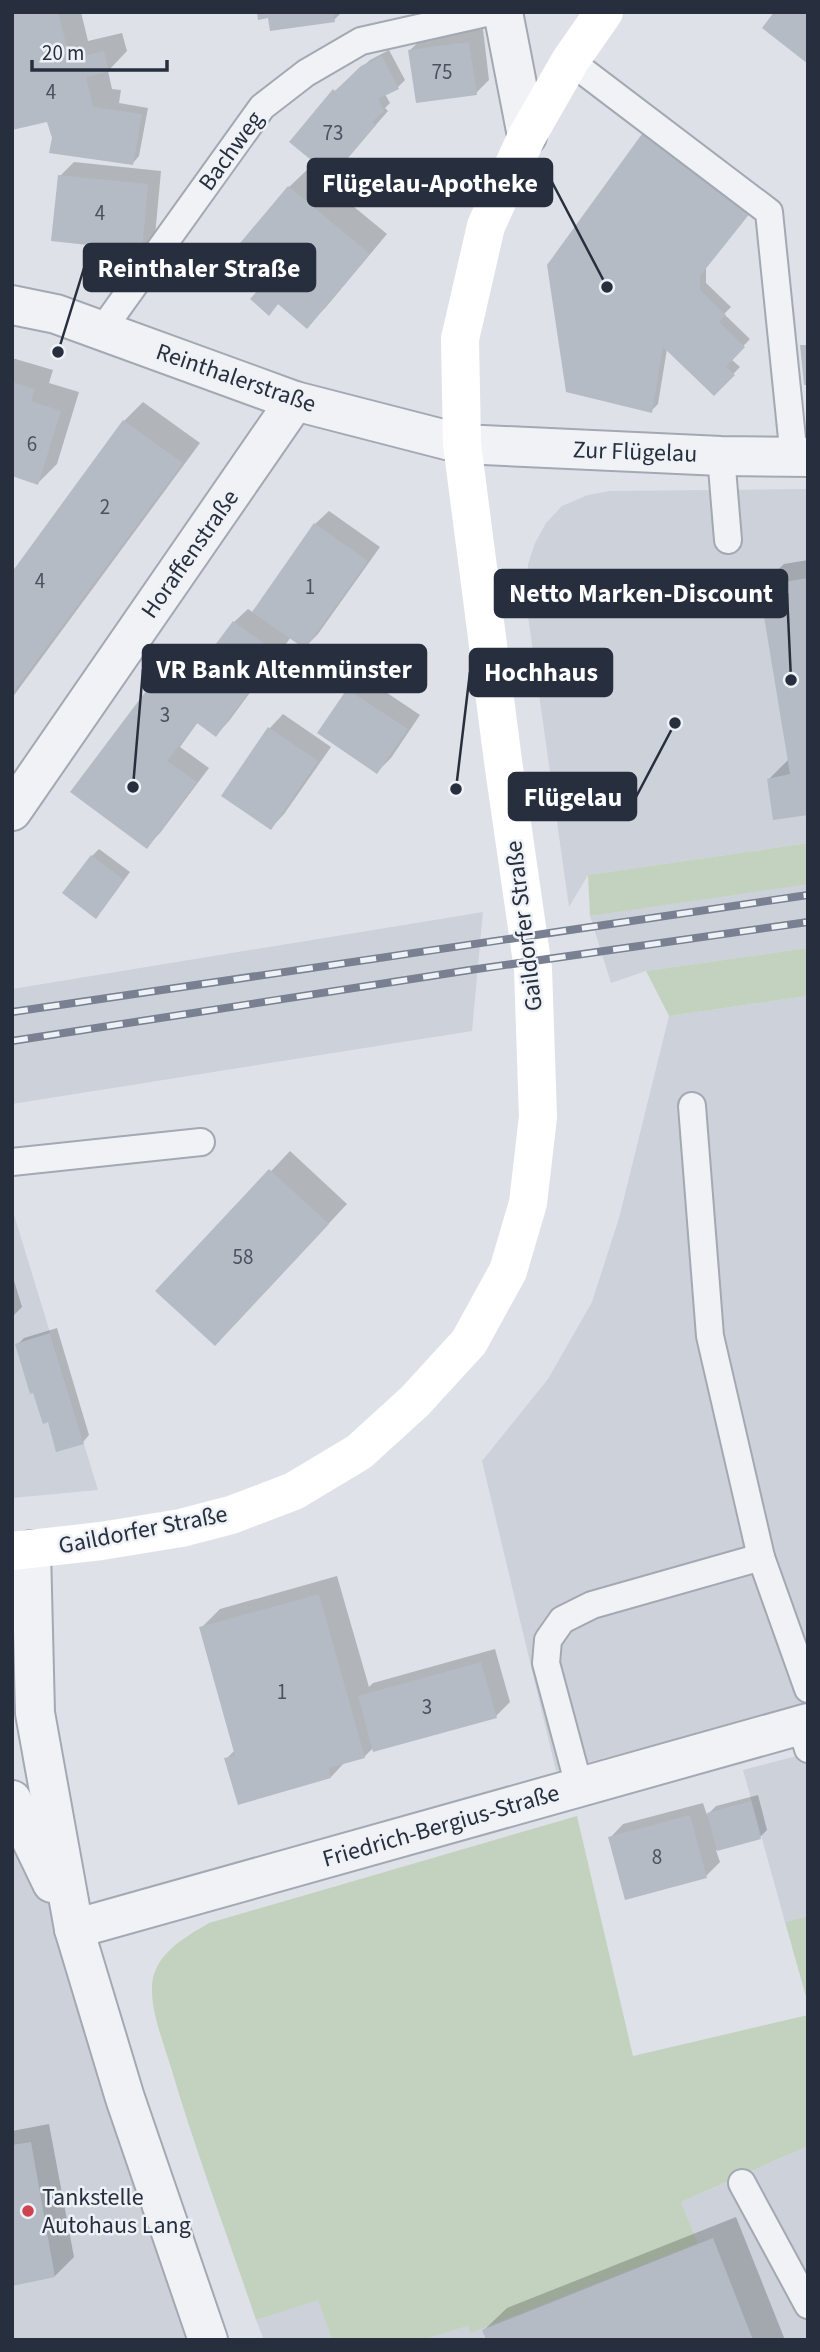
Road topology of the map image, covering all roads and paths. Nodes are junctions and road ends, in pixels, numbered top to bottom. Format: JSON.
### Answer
{"nodes":[{"id":1,"x":489,"y":12,"type":"edge"},
{"id":2,"x":503,"y":12,"type":"edge"},
{"id":3,"x":604,"y":12,"type":"edge"},
{"id":4,"x":570,"y":61,"type":"junction"},
{"id":5,"x":527,"y":136,"type":"junction"},
{"id":6,"x":12,"y":305,"type":"edge"},
{"id":7,"x":102,"y":330,"type":"junction"},
{"id":8,"x":295,"y":401,"type":"junction"},
{"id":9,"x":462,"y":444,"type":"junction"},
{"id":10,"x":721,"y":456,"type":"junction"},
{"id":11,"x":801,"y":457,"type":"edge"},
{"id":12,"x":727,"y":540,"type":"dead end"},
{"id":13,"x":12,"y":811,"type":"edge"},
{"id":14,"x":692,"y":1106,"type":"dead end"},
{"id":15,"x":201,"y":1142,"type":"dead end"},
{"id":16,"x":12,"y":1162,"type":"edge"},
{"id":17,"x":22,"y":1551,"type":"edge"},
{"id":18,"x":761,"y":1557,"type":"junction"},
{"id":19,"x":806,"y":1722,"type":"edge"},
{"id":20,"x":579,"y":1786,"type":"junction"},
{"id":21,"x":12,"y":1800,"type":"edge"},
{"id":22,"x":74,"y":1929,"type":"junction"},
{"id":23,"x":742,"y":2183,"type":"dead end"},
{"id":24,"x":808,"y":2305,"type":"edge"},
{"id":25,"x":208,"y":2340,"type":"edge"}],
"edges":[{"from":1,"to":7,"type":"lane","name":"Bachweg"},
{"from":2,"to":5,"type":"street"},
{"from":3,"to":4,"type":"main road","name":"Gaildorfer Straße"},
{"from":4,"to":5,"type":"main road","name":"Gaildorfer Straße"},
{"from":4,"to":11,"type":"lane"},
{"from":5,"to":9,"type":"main road","name":"Gaildorfer Straße"},
{"from":6,"to":7,"type":"street","name":"Reinthalerstraße"},
{"from":7,"to":8,"type":"street","name":"Reinthalerstraße"},
{"from":8,"to":9,"type":"street","name":"Reinthalerstraße"},
{"from":8,"to":13,"type":"street","name":"Horaffenstraße"},
{"from":9,"to":10,"type":"street","name":"Zur Flügelau"},
{"from":9,"to":17,"type":"main road","name":"Gaildorfer Straße"},
{"from":10,"to":11,"type":"street","name":"Zur Flügelau"},
{"from":10,"to":12,"type":"lane"},
{"from":14,"to":18,"type":"lane"},
{"from":15,"to":16,"type":"lane"},
{"from":17,"to":22,"type":"street"},
{"from":18,"to":19,"type":"lane"},
{"from":18,"to":20,"type":"lane"},
{"from":19,"to":20,"type":"street","name":"Friedrich-Bergius-Straße"},
{"from":20,"to":22,"type":"street","name":"Friedrich-Bergius-Straße"},
{"from":21,"to":22,"type":"street"},
{"from":22,"to":25,"type":"street"},
{"from":23,"to":24,"type":"lane"}]}
